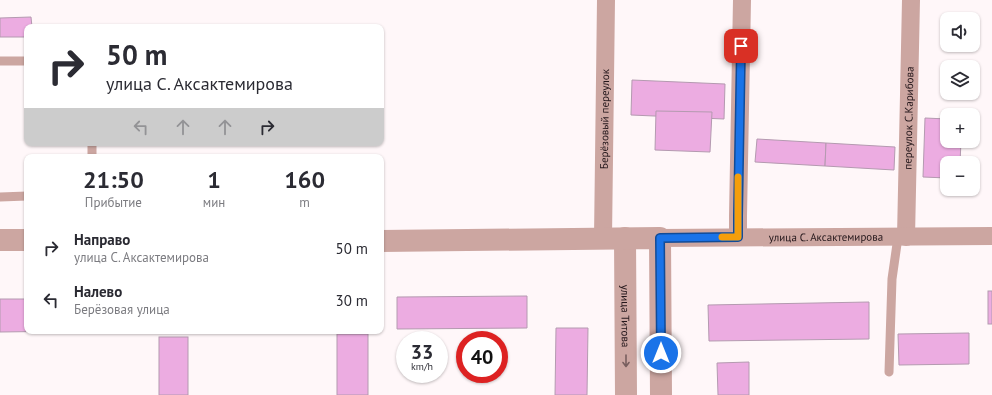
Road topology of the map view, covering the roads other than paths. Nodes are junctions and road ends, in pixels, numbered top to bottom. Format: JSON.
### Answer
{"nodes":[{"id":1,"x":606,"y":0,"type":"edge"},
{"id":2,"x":742,"y":0,"type":"edge"},
{"id":3,"x":912,"y":0,"type":"edge"},
{"id":4,"x":0,"y":61,"type":"edge"},
{"id":5,"x":24,"y":61,"type":"edge"},
{"id":6,"x":24,"y":196,"type":"edge"},
{"id":7,"x":0,"y":197,"type":"edge"},
{"id":8,"x":992,"y":236,"type":"edge"},
{"id":9,"x":738,"y":237,"type":"junction"},
{"id":10,"x":902,"y":237,"type":"junction"},
{"id":11,"x":603,"y":238,"type":"junction"},
{"id":12,"x":626,"y":238,"type":"junction"},
{"id":13,"x":660,"y":238,"type":"junction"},
{"id":14,"x":0,"y":240,"type":"edge"},
{"id":15,"x":24,"y":240,"type":"edge"},
{"id":16,"x":384,"y":241,"type":"edge"},
{"id":17,"x":889,"y":372,"type":"dead end"},
{"id":18,"x":626,"y":395,"type":"edge"},
{"id":19,"x":661,"y":395,"type":"edge"}],
"edges":[{"from":1,"to":11,"type":"street","name":"Берёзовый переулок"},
{"from":2,"to":9,"type":"street"},
{"from":3,"to":10,"type":"street","name":"переулок С.Карибова"},
{"from":4,"to":5,"type":"lane"},
{"from":6,"to":7,"type":"lane"},
{"from":8,"to":10,"type":"street","name":"улица С. Аксактемирова"},
{"from":9,"to":10,"type":"street","name":"улица С. Аксактемирова"},
{"from":9,"to":13,"type":"street","name":"улица С. Аксактемирова"},
{"from":10,"to":17,"type":"lane"},
{"from":11,"to":12,"type":"street"},
{"from":11,"to":16,"type":"street"},
{"from":12,"to":13,"type":"street"},
{"from":12,"to":18,"type":"street","name":"улица Титова","one_way":true},
{"from":13,"to":19,"type":"street"},
{"from":14,"to":15,"type":"street"}]}
